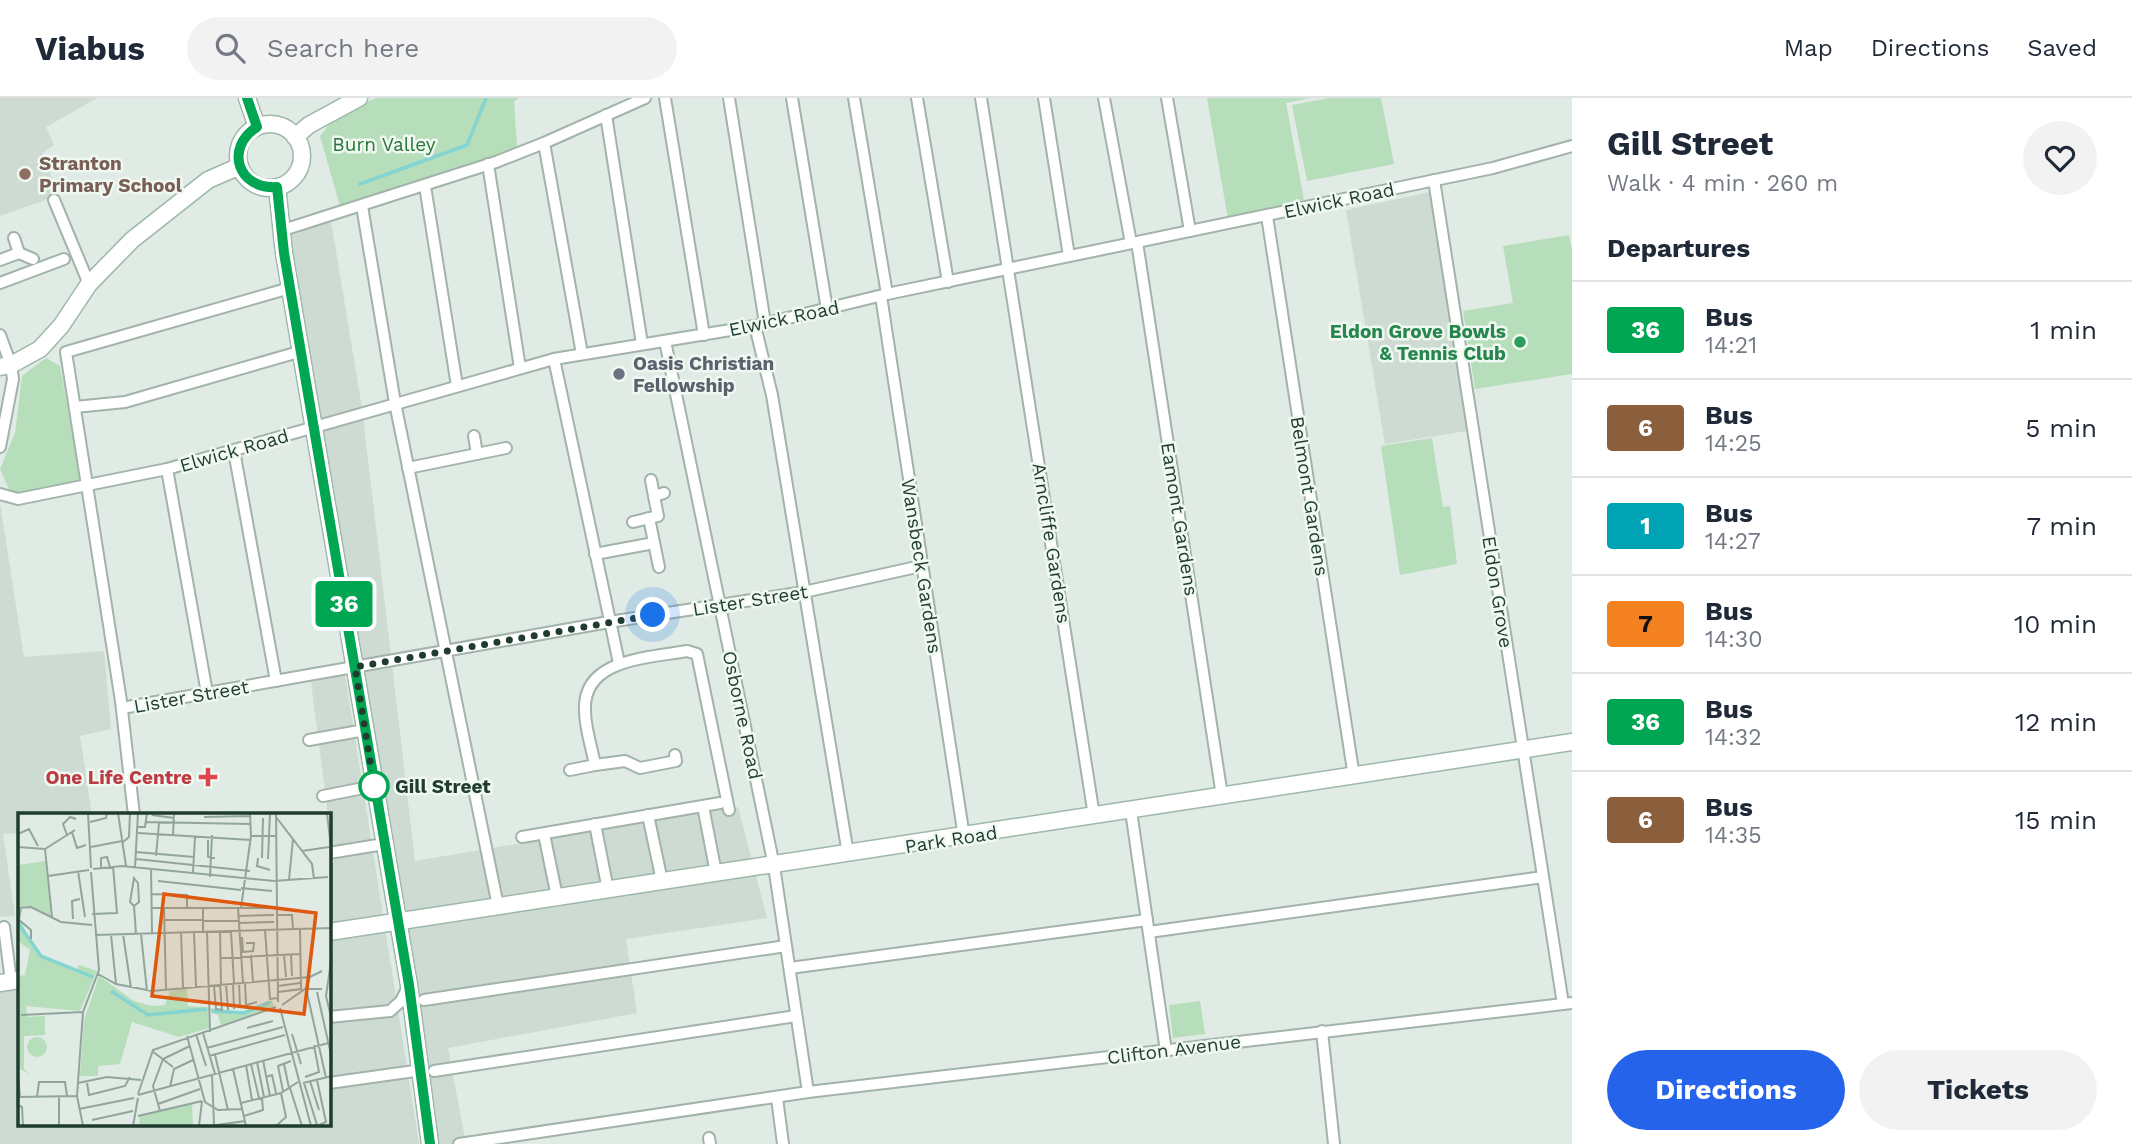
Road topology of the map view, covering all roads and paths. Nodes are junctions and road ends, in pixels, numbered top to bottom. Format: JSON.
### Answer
{"nodes":[{"id":1,"x":247,"y":98,"type":"edge"},
{"id":2,"x":645,"y":98,"type":"edge"},
{"id":3,"x":665,"y":98,"type":"edge"},
{"id":4,"x":729,"y":98,"type":"edge"},
{"id":5,"x":792,"y":98,"type":"edge"},
{"id":6,"x":854,"y":98,"type":"edge"},
{"id":7,"x":917,"y":98,"type":"edge"},
{"id":8,"x":981,"y":98,"type":"edge"},
{"id":9,"x":1044,"y":98,"type":"edge"},
{"id":10,"x":1104,"y":98,"type":"edge"},
{"id":11,"x":1167,"y":98,"type":"edge"},
{"id":12,"x":350,"y":100,"type":"edge"},
{"id":13,"x":606,"y":115,"type":"junction"},
{"id":14,"x":257,"y":127,"type":"junction"},
{"id":15,"x":295,"y":137,"type":"junction"},
{"id":16,"x":544,"y":143,"type":"junction"},
{"id":17,"x":1572,"y":146,"type":"edge"},
{"id":18,"x":492,"y":163,"type":"junction"},
{"id":19,"x":240,"y":166,"type":"junction"},
{"id":20,"x":1434,"y":180,"type":"junction"},
{"id":21,"x":425,"y":186,"type":"junction"},
{"id":22,"x":277,"y":187,"type":"junction"},
{"id":23,"x":54,"y":200,"type":"dead end"},
{"id":24,"x":362,"y":206,"type":"junction"},
{"id":25,"x":1267,"y":216,"type":"junction"},
{"id":26,"x":1190,"y":230,"type":"junction"},
{"id":27,"x":281,"y":231,"type":"junction"},
{"id":28,"x":14,"y":238,"type":"dead end"},
{"id":29,"x":1134,"y":243,"type":"junction"},
{"id":30,"x":19,"y":253,"type":"junction"},
{"id":31,"x":1069,"y":256,"type":"junction"},
{"id":32,"x":33,"y":259,"type":"dead end"},
{"id":33,"x":64,"y":259,"type":"dead end"},
{"id":34,"x":0,"y":260,"type":"edge"},
{"id":35,"x":1009,"y":269,"type":"junction"},
{"id":36,"x":948,"y":282,"type":"junction"},
{"id":37,"x":0,"y":284,"type":"edge"},
{"id":38,"x":89,"y":284,"type":"junction"},
{"id":39,"x":290,"y":288,"type":"junction"},
{"id":40,"x":884,"y":295,"type":"junction"},
{"id":41,"x":827,"y":309,"type":"junction"},
{"id":42,"x":760,"y":325,"type":"junction"},
{"id":43,"x":0,"y":335,"type":"edge"},
{"id":44,"x":704,"y":335,"type":"junction"},
{"id":45,"x":665,"y":341,"type":"junction"},
{"id":46,"x":642,"y":344,"type":"junction"},
{"id":47,"x":302,"y":351,"type":"junction"},
{"id":48,"x":582,"y":354,"type":"junction"},
{"id":49,"x":554,"y":359,"type":"junction"},
{"id":50,"x":6,"y":366,"type":"edge"},
{"id":51,"x":520,"y":368,"type":"junction"},
{"id":52,"x":457,"y":386,"type":"junction"},
{"id":53,"x":395,"y":403,"type":"junction"},
{"id":54,"x":75,"y":407,"type":"junction"},
{"id":55,"x":314,"y":427,"type":"junction"},
{"id":56,"x":474,"y":436,"type":"dead end"},
{"id":57,"x":0,"y":447,"type":"edge"},
{"id":58,"x":506,"y":448,"type":"dead end"},
{"id":59,"x":234,"y":451,"type":"junction"},
{"id":60,"x":477,"y":454,"type":"junction"},
{"id":61,"x":408,"y":468,"type":"junction"},
{"id":62,"x":167,"y":469,"type":"junction"},
{"id":63,"x":651,"y":480,"type":"dead end"},
{"id":64,"x":87,"y":485,"type":"junction"},
{"id":65,"x":0,"y":494,"type":"edge"},
{"id":66,"x":649,"y":519,"type":"junction"},
{"id":67,"x":633,"y":522,"type":"dead end"},
{"id":68,"x":654,"y":543,"type":"junction"},
{"id":69,"x":595,"y":554,"type":"junction"},
{"id":70,"x":921,"y":566,"type":"junction"},
{"id":71,"x":659,"y":567,"type":"dead end"},
{"id":72,"x":804,"y":592,"type":"junction"},
{"id":73,"x":720,"y":605,"type":"junction"},
{"id":74,"x":609,"y":622,"type":"junction"},
{"id":75,"x":445,"y":652,"type":"junction"},
{"id":76,"x":618,"y":663,"type":"junction"},
{"id":77,"x":355,"y":667,"type":"junction"},
{"id":78,"x":276,"y":681,"type":"junction"},
{"id":79,"x":207,"y":694,"type":"junction"},
{"id":80,"x":122,"y":708,"type":"junction"},
{"id":81,"x":365,"y":730,"type":"junction"},
{"id":82,"x":309,"y":740,"type":"dead end"},
{"id":83,"x":1572,"y":742,"type":"edge"},
{"id":84,"x":1523,"y":750,"type":"junction"},
{"id":85,"x":675,"y":755,"type":"dead end"},
{"id":86,"x":595,"y":765,"type":"junction"},
{"id":87,"x":570,"y":770,"type":"dead end"},
{"id":88,"x":1353,"y":777,"type":"junction"},
{"id":89,"x":374,"y":786,"type":"junction"},
{"id":90,"x":323,"y":796,"type":"dead end"},
{"id":91,"x":1222,"y":796,"type":"junction"},
{"id":92,"x":703,"y":806,"type":"junction"},
{"id":93,"x":1130,"y":811,"type":"junction"},
{"id":94,"x":134,"y":813,"type":"edge"},
{"id":95,"x":648,"y":816,"type":"junction"},
{"id":96,"x":1094,"y":816,"type":"junction"},
{"id":97,"x":595,"y":824,"type":"junction"},
{"id":98,"x":544,"y":834,"type":"junction"},
{"id":99,"x":522,"y":837,"type":"dead end"},
{"id":100,"x":964,"y":837,"type":"junction"},
{"id":101,"x":384,"y":844,"type":"junction"},
{"id":102,"x":331,"y":853,"type":"edge"},
{"id":103,"x":848,"y":855,"type":"junction"},
{"id":104,"x":774,"y":866,"type":"junction"},
{"id":105,"x":716,"y":873,"type":"junction"},
{"id":106,"x":1543,"y":877,"type":"junction"},
{"id":107,"x":662,"y":881,"type":"junction"},
{"id":108,"x":608,"y":890,"type":"junction"},
{"id":109,"x":556,"y":897,"type":"junction"},
{"id":110,"x":498,"y":906,"type":"junction"},
{"id":111,"x":1147,"y":920,"type":"junction"},
{"id":112,"x":398,"y":922,"type":"junction"},
{"id":113,"x":4,"y":927,"type":"dead end"},
{"id":114,"x":331,"y":932,"type":"edge"},
{"id":115,"x":1149,"y":932,"type":"junction"},
{"id":116,"x":786,"y":946,"type":"junction"},
{"id":117,"x":790,"y":968,"type":"junction"},
{"id":118,"x":10,"y":982,"type":"edge"},
{"id":119,"x":409,"y":985,"type":"junction"},
{"id":120,"x":424,"y":1000,"type":"dead end"},
{"id":121,"x":1567,"y":1003,"type":"edge"},
{"id":122,"x":796,"y":1016,"type":"junction"},
{"id":123,"x":331,"y":1017,"type":"edge"},
{"id":124,"x":1322,"y":1031,"type":"junction"},
{"id":125,"x":1166,"y":1051,"type":"junction"},
{"id":126,"x":428,"y":1070,"type":"junction"},
{"id":127,"x":331,"y":1083,"type":"edge"},
{"id":128,"x":808,"y":1093,"type":"junction"},
{"id":129,"x":777,"y":1098,"type":"junction"},
{"id":130,"x":510,"y":1141,"type":"edge"},
{"id":131,"x":430,"y":1144,"type":"edge"},
{"id":132,"x":459,"y":1144,"type":"edge"},
{"id":133,"x":783,"y":1144,"type":"edge"},
{"id":134,"x":1334,"y":1144,"type":"edge"}],
"edges":[{"from":1,"to":14,"type":"street"},
{"from":2,"to":13,"type":"street"},
{"from":3,"to":44,"type":"street"},
{"from":4,"to":42,"type":"street"},
{"from":5,"to":41,"type":"street"},
{"from":6,"to":40,"type":"street","name":"Wansbeck Gardens"},
{"from":7,"to":36,"type":"street"},
{"from":8,"to":35,"type":"street","name":"Arncliffe Gardens"},
{"from":9,"to":31,"type":"street"},
{"from":10,"to":29,"type":"street","name":"Eamont Gardens"},
{"from":11,"to":26,"type":"street"},
{"from":12,"to":15,"type":"street"},
{"from":13,"to":16,"type":"street"},
{"from":13,"to":46,"type":"street"},
{"from":14,"to":15,"type":"street"},
{"from":14,"to":19,"type":"street"},
{"from":15,"to":22,"type":"street"},
{"from":16,"to":18,"type":"street"},
{"from":16,"to":48,"type":"street"},
{"from":17,"to":20,"type":"street","name":"Elwick Road"},
{"from":18,"to":21,"type":"street"},
{"from":18,"to":51,"type":"street"},
{"from":19,"to":22,"type":"street"},
{"from":19,"to":38,"type":"street"},
{"from":20,"to":25,"type":"street","name":"Elwick Road"},
{"from":20,"to":84,"type":"street","name":"Eldon Grove"},
{"from":21,"to":24,"type":"street"},
{"from":21,"to":52,"type":"street"},
{"from":22,"to":27,"type":"street"},
{"from":23,"to":38,"type":"street"},
{"from":24,"to":27,"type":"street"},
{"from":24,"to":53,"type":"street"},
{"from":25,"to":26,"type":"street","name":"Elwick Road"},
{"from":25,"to":88,"type":"street","name":"Belmont Gardens"},
{"from":26,"to":29,"type":"street","name":"Elwick Road"},
{"from":27,"to":39,"type":"street"},
{"from":28,"to":30,"type":"street"},
{"from":29,"to":31,"type":"street","name":"Elwick Road"},
{"from":29,"to":91,"type":"street","name":"Eamont Gardens"},
{"from":30,"to":32,"type":"street"},
{"from":30,"to":34,"type":"street"},
{"from":31,"to":35,"type":"street","name":"Elwick Road"},
{"from":33,"to":37,"type":"street"},
{"from":35,"to":36,"type":"street","name":"Elwick Road"},
{"from":35,"to":96,"type":"street","name":"Arncliffe Gardens"},
{"from":36,"to":40,"type":"street","name":"Elwick Road"},
{"from":38,"to":50,"type":"street"},
{"from":39,"to":47,"type":"street"},
{"from":39,"to":54,"type":"street"},
{"from":40,"to":41,"type":"street","name":"Elwick Road"},
{"from":40,"to":70,"type":"street","name":"Wansbeck Gardens"},
{"from":41,"to":42,"type":"street","name":"Elwick Road"},
{"from":42,"to":44,"type":"street","name":"Elwick Road"},
{"from":42,"to":72,"type":"street"},
{"from":43,"to":50,"type":"street"},
{"from":44,"to":45,"type":"street","name":"Elwick Road"},
{"from":45,"to":46,"type":"street","name":"Elwick Road"},
{"from":45,"to":73,"type":"street","name":"Osborne Road"},
{"from":46,"to":48,"type":"street","name":"Elwick Road"},
{"from":47,"to":54,"type":"street"},
{"from":47,"to":55,"type":"street"},
{"from":48,"to":49,"type":"street","name":"Elwick Road"},
{"from":49,"to":51,"type":"street","name":"Elwick Road"},
{"from":49,"to":69,"type":"street"},
{"from":50,"to":57,"type":"street"},
{"from":51,"to":52,"type":"street","name":"Elwick Road"},
{"from":52,"to":53,"type":"street","name":"Elwick Road"},
{"from":53,"to":55,"type":"street","name":"Elwick Road"},
{"from":53,"to":61,"type":"street"},
{"from":54,"to":64,"type":"street"},
{"from":55,"to":59,"type":"street","name":"Elwick Road"},
{"from":55,"to":77,"type":"street"},
{"from":56,"to":60,"type":"street"},
{"from":58,"to":60,"type":"street"},
{"from":59,"to":62,"type":"street","name":"Elwick Road"},
{"from":59,"to":78,"type":"street"},
{"from":60,"to":61,"type":"street"},
{"from":61,"to":75,"type":"street"},
{"from":62,"to":64,"type":"street","name":"Elwick Road"},
{"from":62,"to":79,"type":"street"},
{"from":63,"to":66,"type":"street"},
{"from":64,"to":65,"type":"street","name":"Elwick Road"},
{"from":64,"to":80,"type":"street"},
{"from":66,"to":67,"type":"street"},
{"from":66,"to":68,"type":"street"},
{"from":68,"to":69,"type":"street"},
{"from":68,"to":71,"type":"street"},
{"from":69,"to":74,"type":"street"},
{"from":70,"to":72,"type":"street","name":"Lister Street"},
{"from":70,"to":100,"type":"street","name":"Wansbeck Gardens"},
{"from":72,"to":73,"type":"street","name":"Lister Street"},
{"from":72,"to":103,"type":"street"},
{"from":73,"to":74,"type":"street","name":"Lister Street"},
{"from":73,"to":104,"type":"street","name":"Osborne Road"},
{"from":74,"to":75,"type":"street","name":"Lister Street"},
{"from":74,"to":76,"type":"street"},
{"from":75,"to":77,"type":"street","name":"Lister Street"},
{"from":75,"to":110,"type":"street"},
{"from":76,"to":86,"type":"street"},
{"from":76,"to":92,"type":"street"},
{"from":77,"to":78,"type":"street","name":"Lister Street"},
{"from":77,"to":81,"type":"street"},
{"from":78,"to":79,"type":"street","name":"Lister Street"},
{"from":79,"to":80,"type":"street","name":"Lister Street"},
{"from":80,"to":94,"type":"street"},
{"from":81,"to":82,"type":"street"},
{"from":81,"to":89,"type":"street"},
{"from":83,"to":84,"type":"street","name":"Park Road"},
{"from":84,"to":88,"type":"street","name":"Park Road"},
{"from":84,"to":106,"type":"street","name":"Eldon Grove"},
{"from":85,"to":86,"type":"street"},
{"from":86,"to":87,"type":"street"},
{"from":88,"to":91,"type":"street","name":"Park Road"},
{"from":89,"to":90,"type":"street"},
{"from":89,"to":101,"type":"street"},
{"from":91,"to":93,"type":"street","name":"Park Road"},
{"from":92,"to":95,"type":"street"},
{"from":92,"to":105,"type":"street"},
{"from":93,"to":96,"type":"street","name":"Park Road"},
{"from":93,"to":111,"type":"street"},
{"from":95,"to":97,"type":"street"},
{"from":95,"to":107,"type":"street"},
{"from":96,"to":100,"type":"street","name":"Park Road"},
{"from":97,"to":98,"type":"street"},
{"from":97,"to":108,"type":"street"},
{"from":98,"to":99,"type":"street"},
{"from":98,"to":109,"type":"street"},
{"from":100,"to":103,"type":"street","name":"Park Road"},
{"from":101,"to":102,"type":"street"},
{"from":101,"to":112,"type":"street"},
{"from":103,"to":104,"type":"street","name":"Park Road"},
{"from":104,"to":105,"type":"street","name":"Park Road"},
{"from":104,"to":116,"type":"street","name":"Osborne Road"},
{"from":105,"to":107,"type":"street","name":"Park Road"},
{"from":106,"to":115,"type":"street"},
{"from":106,"to":121,"type":"street","name":"Eldon Grove"},
{"from":107,"to":108,"type":"street","name":"Park Road"},
{"from":108,"to":109,"type":"street","name":"Park Road"},
{"from":109,"to":110,"type":"street","name":"Park Road"},
{"from":110,"to":112,"type":"street","name":"Park Road"},
{"from":111,"to":115,"type":"street"},
{"from":111,"to":117,"type":"street"},
{"from":112,"to":114,"type":"street","name":"Park Road"},
{"from":112,"to":119,"type":"street"},
{"from":113,"to":118,"type":"street"},
{"from":115,"to":125,"type":"street"},
{"from":116,"to":117,"type":"street","name":"Osborne Road"},
{"from":116,"to":120,"type":"street"},
{"from":117,"to":122,"type":"street","name":"Osborne Road"},
{"from":119,"to":123,"type":"street"},
{"from":119,"to":126,"type":"street"},
{"from":121,"to":124,"type":"street","name":"Clifton Avenue"},
{"from":122,"to":126,"type":"street"},
{"from":122,"to":128,"type":"street","name":"Osborne Road"},
{"from":124,"to":125,"type":"street","name":"Clifton Avenue"},
{"from":124,"to":134,"type":"street"},
{"from":125,"to":128,"type":"street","name":"Clifton Avenue"},
{"from":126,"to":127,"type":"street"},
{"from":126,"to":131,"type":"street"},
{"from":128,"to":129,"type":"street","name":"Clifton Avenue"},
{"from":129,"to":130,"type":"street","name":"Clifton Avenue"},
{"from":129,"to":133,"type":"street"},
{"from":130,"to":132,"type":"street","name":"Clifton Avenue"}]}
